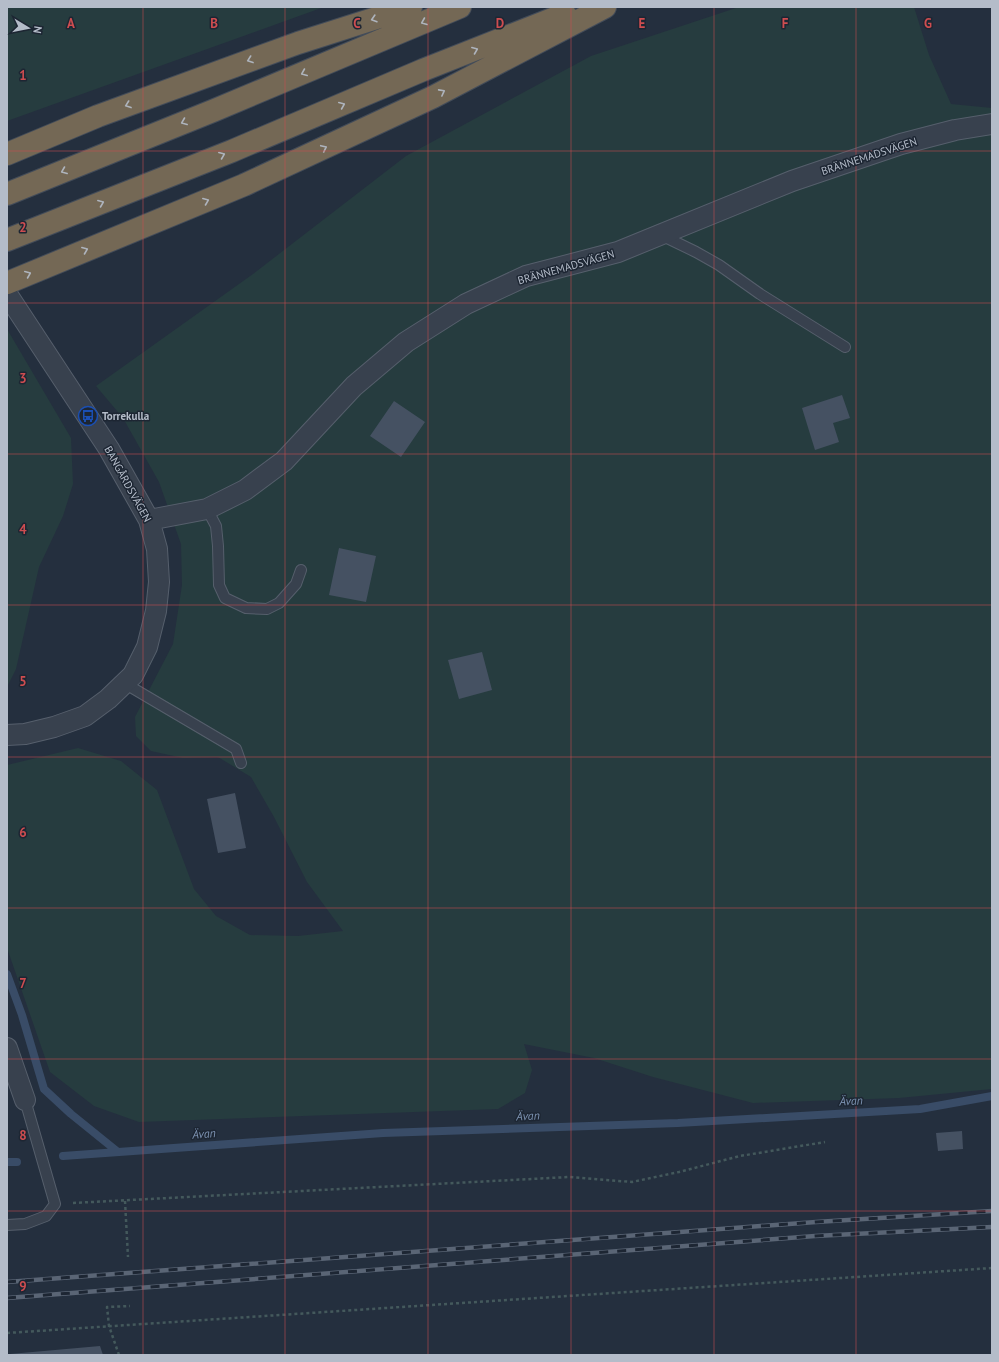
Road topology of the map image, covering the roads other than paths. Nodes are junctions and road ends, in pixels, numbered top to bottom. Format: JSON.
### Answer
{"nodes":[{"id":1,"x":411,"y":7,"type":"edge"},
{"id":2,"x":460,"y":7,"type":"edge"},
{"id":3,"x":582,"y":7,"type":"edge"},
{"id":4,"x":605,"y":7,"type":"edge"},
{"id":5,"x":992,"y":124,"type":"edge"},
{"id":6,"x":7,"y":154,"type":"edge"},
{"id":7,"x":7,"y":194,"type":"edge"},
{"id":8,"x":660,"y":235,"type":"junction"},
{"id":9,"x":7,"y":240,"type":"edge"},
{"id":10,"x":7,"y":282,"type":"edge"},
{"id":11,"x":7,"y":294,"type":"edge"},
{"id":12,"x":845,"y":347,"type":"dead end"},
{"id":13,"x":207,"y":509,"type":"junction"},
{"id":14,"x":149,"y":520,"type":"junction"},
{"id":15,"x":301,"y":570,"type":"dead end"},
{"id":16,"x":124,"y":683,"type":"junction"},
{"id":17,"x":7,"y":735,"type":"edge"},
{"id":18,"x":241,"y":763,"type":"dead end"},
{"id":19,"x":7,"y":1048,"type":"edge"},
{"id":20,"x":25,"y":1100,"type":"joint"},
{"id":21,"x":7,"y":1225,"type":"edge"}],
"edges":[{"from":1,"to":6,"type":"highway","one_way":true},
{"from":2,"to":7,"type":"highway","one_way":true},
{"from":9,"to":3,"type":"highway","one_way":true},
{"from":10,"to":4,"type":"highway","one_way":true},
{"from":5,"to":8,"type":"street","name":"BRÄNNEMADSVÄGEN"},
{"from":8,"to":12,"type":"lane"},
{"from":8,"to":13,"type":"street","name":"BRÄNNEMADSVÄGEN"},
{"from":11,"to":14,"type":"street","name":"BANGÅRDSVÄGEN"},
{"from":13,"to":14,"type":"street","name":"BRÄNNEMADSVÄGEN"},
{"from":13,"to":15,"type":"lane"},
{"from":14,"to":16,"type":"street","name":"BANGÅRDSVÄGEN"},
{"from":16,"to":17,"type":"street","name":"BANGÅRDSVÄGEN"},
{"from":16,"to":18,"type":"lane"},
{"from":19,"to":20,"type":"street"},
{"from":20,"to":21,"type":"lane"}]}
